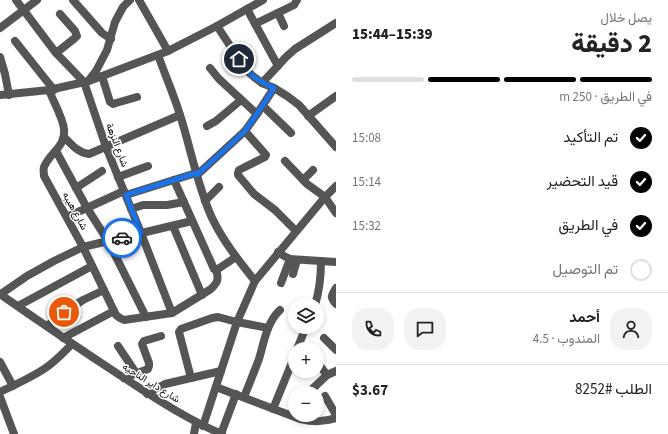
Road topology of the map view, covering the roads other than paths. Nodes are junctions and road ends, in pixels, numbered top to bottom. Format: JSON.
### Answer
{"nodes":[{"id":1,"x":16,"y":0,"type":"edge"},
{"id":2,"x":37,"y":0,"type":"edge"},
{"id":3,"x":73,"y":0,"type":"edge"},
{"id":4,"x":130,"y":0,"type":"edge"},
{"id":5,"x":139,"y":0,"type":"edge"},
{"id":6,"x":263,"y":0,"type":"edge"},
{"id":7,"x":297,"y":0,"type":"edge"},
{"id":8,"x":247,"y":9,"type":"junction"},
{"id":9,"x":24,"y":10,"type":"junction"},
{"id":10,"x":278,"y":13,"type":"junction"},
{"id":11,"x":60,"y":14,"type":"dead end"},
{"id":12,"x":336,"y":23,"type":"edge"},
{"id":13,"x":255,"y":24,"type":"junction"},
{"id":14,"x":217,"y":26,"type":"junction"},
{"id":15,"x":284,"y":26,"type":"dead end"},
{"id":16,"x":0,"y":28,"type":"edge"},
{"id":17,"x":111,"y":39,"type":"junction"},
{"id":18,"x":15,"y":41,"type":"dead end"},
{"id":19,"x":168,"y":51,"type":"junction"},
{"id":20,"x":56,"y":53,"type":"junction"},
{"id":21,"x":158,"y":55,"type":"junction"},
{"id":22,"x":0,"y":57,"type":"edge"},
{"id":23,"x":278,"y":66,"type":"junction"},
{"id":24,"x":210,"y":68,"type":"dead end"},
{"id":25,"x":102,"y":76,"type":"junction"},
{"id":26,"x":86,"y":81,"type":"junction"},
{"id":27,"x":262,"y":83,"type":"junction"},
{"id":28,"x":274,"y":88,"type":"junction"},
{"id":29,"x":52,"y":90,"type":"junction"},
{"id":30,"x":0,"y":95,"type":"edge"},
{"id":31,"x":9,"y":95,"type":"junction"},
{"id":32,"x":336,"y":96,"type":"edge"},
{"id":33,"x":137,"y":97,"type":"dead end"},
{"id":34,"x":241,"y":100,"type":"junction"},
{"id":35,"x":263,"y":106,"type":"junction"},
{"id":36,"x":257,"y":114,"type":"junction"},
{"id":37,"x":180,"y":115,"type":"junction"},
{"id":38,"x":308,"y":116,"type":"junction"},
{"id":39,"x":207,"y":126,"type":"dead end"},
{"id":40,"x":245,"y":131,"type":"junction"},
{"id":41,"x":291,"y":133,"type":"dead end"},
{"id":42,"x":64,"y":137,"type":"junction"},
{"id":43,"x":106,"y":147,"type":"junction"},
{"id":44,"x":336,"y":147,"type":"edge"},
{"id":45,"x":56,"y":151,"type":"junction"},
{"id":46,"x":285,"y":161,"type":"dead end"},
{"id":47,"x":148,"y":166,"type":"dead end"},
{"id":48,"x":313,"y":170,"type":"dead end"},
{"id":49,"x":102,"y":171,"type":"dead end"},
{"id":50,"x":197,"y":174,"type":"junction"},
{"id":51,"x":118,"y":177,"type":"junction"},
{"id":52,"x":174,"y":180,"type":"junction"},
{"id":53,"x":303,"y":180,"type":"junction"},
{"id":54,"x":336,"y":186,"type":"edge"},
{"id":55,"x":219,"y":187,"type":"dead end"},
{"id":56,"x":76,"y":188,"type":"junction"},
{"id":57,"x":125,"y":193,"type":"junction"},
{"id":58,"x":324,"y":197,"type":"junction"},
{"id":59,"x":205,"y":201,"type":"junction"},
{"id":60,"x":184,"y":202,"type":"junction"},
{"id":61,"x":87,"y":208,"type":"junction"},
{"id":62,"x":131,"y":209,"type":"junction"},
{"id":63,"x":336,"y":213,"type":"edge"},
{"id":64,"x":67,"y":217,"type":"junction"},
{"id":65,"x":192,"y":222,"type":"junction"},
{"id":66,"x":173,"y":226,"type":"junction"},
{"id":67,"x":296,"y":231,"type":"junction"},
{"id":68,"x":141,"y":233,"type":"junction"},
{"id":69,"x":108,"y":241,"type":"junction"},
{"id":70,"x":83,"y":247,"type":"junction"},
{"id":71,"x":278,"y":252,"type":"junction"},
{"id":72,"x":236,"y":257,"type":"junction"},
{"id":73,"x":294,"y":259,"type":"junction"},
{"id":74,"x":321,"y":261,"type":"junction"},
{"id":75,"x":336,"y":261,"type":"edge"},
{"id":76,"x":92,"y":266,"type":"junction"},
{"id":77,"x":216,"y":270,"type":"junction"},
{"id":78,"x":293,"y":274,"type":"dead end"},
{"id":79,"x":255,"y":281,"type":"junction"},
{"id":80,"x":281,"y":283,"type":"dead end"},
{"id":81,"x":336,"y":288,"type":"edge"},
{"id":82,"x":104,"y":290,"type":"junction"},
{"id":83,"x":0,"y":294,"type":"edge"},
{"id":84,"x":202,"y":295,"type":"junction"},
{"id":85,"x":317,"y":298,"type":"edge"},
{"id":86,"x":336,"y":304,"type":"edge"},
{"id":87,"x":18,"y":306,"type":"junction"},
{"id":88,"x":280,"y":310,"type":"dead end"},
{"id":89,"x":114,"y":311,"type":"junction"},
{"id":90,"x":172,"y":313,"type":"junction"},
{"id":91,"x":146,"y":317,"type":"junction"},
{"id":92,"x":237,"y":322,"type":"junction"},
{"id":93,"x":47,"y":326,"type":"junction"},
{"id":94,"x":268,"y":328,"type":"junction"},
{"id":95,"x":161,"y":336,"type":"dead end"},
{"id":96,"x":63,"y":338,"type":"junction"},
{"id":97,"x":324,"y":338,"type":"dead end"},
{"id":98,"x":72,"y":344,"type":"junction"},
{"id":99,"x":118,"y":346,"type":"dead end"},
{"id":100,"x":336,"y":350,"type":"edge"},
{"id":101,"x":0,"y":362,"type":"edge"},
{"id":102,"x":221,"y":371,"type":"junction"},
{"id":103,"x":324,"y":371,"type":"edge"},
{"id":104,"x":336,"y":371,"type":"edge"},
{"id":105,"x":288,"y":372,"type":"edge"},
{"id":106,"x":136,"y":374,"type":"junction"},
{"id":107,"x":327,"y":375,"type":"junction"},
{"id":108,"x":124,"y":378,"type":"junction"},
{"id":109,"x":191,"y":378,"type":"junction"},
{"id":110,"x":13,"y":386,"type":"junction"},
{"id":111,"x":216,"y":386,"type":"junction"},
{"id":112,"x":315,"y":386,"type":"edge"},
{"id":113,"x":0,"y":392,"type":"edge"},
{"id":114,"x":147,"y":394,"type":"junction"},
{"id":115,"x":240,"y":396,"type":"junction"},
{"id":116,"x":325,"y":396,"type":"dead end"},
{"id":117,"x":0,"y":397,"type":"edge"},
{"id":118,"x":273,"y":409,"type":"junction"},
{"id":119,"x":288,"y":415,"type":"edge"},
{"id":120,"x":336,"y":415,"type":"edge"},
{"id":121,"x":336,"y":418,"type":"edge"},
{"id":122,"x":324,"y":421,"type":"edge"},
{"id":123,"x":200,"y":424,"type":"junction"},
{"id":124,"x":14,"y":434,"type":"edge"},
{"id":125,"x":194,"y":434,"type":"edge"},
{"id":126,"x":221,"y":434,"type":"edge"}],
"edges":[{"from":1,"to":9,"type":"street","name":"شارع النزهة"},
{"from":2,"to":9,"type":"street"},
{"from":3,"to":17,"type":"street"},
{"from":4,"to":17,"type":"street"},
{"from":5,"to":19,"type":"street"},
{"from":6,"to":8,"type":"street"},
{"from":7,"to":10,"type":"street"},
{"from":8,"to":13,"type":"street"},
{"from":8,"to":14,"type":"street"},
{"from":9,"to":16,"type":"street"},
{"from":9,"to":20,"type":"street","name":"شارع النزهة"},
{"from":10,"to":13,"type":"street"},
{"from":10,"to":15,"type":"street"},
{"from":11,"to":20,"type":"street"},
{"from":12,"to":23,"type":"street"},
{"from":13,"to":23,"type":"street"},
{"from":14,"to":19,"type":"street"},
{"from":14,"to":27,"type":"street"},
{"from":17,"to":26,"type":"street"},
{"from":18,"to":29,"type":"street"},
{"from":19,"to":21,"type":"street"},
{"from":20,"to":26,"type":"street","name":"شارع النزهة"},
{"from":21,"to":25,"type":"street"},
{"from":21,"to":37,"type":"street"},
{"from":22,"to":31,"type":"street"},
{"from":23,"to":27,"type":"street"},
{"from":24,"to":34,"type":"street"},
{"from":25,"to":26,"type":"street"},
{"from":25,"to":33,"type":"street"},
{"from":26,"to":29,"type":"street"},
{"from":26,"to":43,"type":"street","name":"شارع النزهة"},
{"from":27,"to":28,"type":"street"},
{"from":28,"to":35,"type":"street"},
{"from":28,"to":38,"type":"street"},
{"from":29,"to":31,"type":"street"},
{"from":29,"to":42,"type":"street"},
{"from":30,"to":31,"type":"street"},
{"from":32,"to":38,"type":"street"},
{"from":34,"to":36,"type":"street"},
{"from":34,"to":39,"type":"street"},
{"from":35,"to":36,"type":"street"},
{"from":35,"to":41,"type":"street"},
{"from":36,"to":40,"type":"street"},
{"from":37,"to":43,"type":"street"},
{"from":37,"to":50,"type":"street"},
{"from":38,"to":44,"type":"street"},
{"from":40,"to":50,"type":"street"},
{"from":40,"to":67,"type":"street"},
{"from":42,"to":43,"type":"street"},
{"from":42,"to":45,"type":"street","name":"شارع هيبه"},
{"from":43,"to":51,"type":"street","name":"شارع النزهة"},
{"from":45,"to":56,"type":"street"},
{"from":45,"to":64,"type":"street","name":"شارع هيبه"},
{"from":46,"to":53,"type":"street"},
{"from":47,"to":51,"type":"street"},
{"from":48,"to":53,"type":"street"},
{"from":49,"to":56,"type":"street"},
{"from":50,"to":52,"type":"street"},
{"from":50,"to":59,"type":"street"},
{"from":51,"to":57,"type":"street","name":"شارع النزهة"},
{"from":52,"to":57,"type":"street"},
{"from":52,"to":60,"type":"street"},
{"from":53,"to":58,"type":"street"},
{"from":54,"to":58,"type":"street"},
{"from":55,"to":59,"type":"street"},
{"from":56,"to":61,"type":"street"},
{"from":57,"to":61,"type":"street"},
{"from":57,"to":62,"type":"street","name":"شارع النزهة"},
{"from":58,"to":63,"type":"street"},
{"from":58,"to":67,"type":"street"},
{"from":59,"to":72,"type":"street"},
{"from":60,"to":62,"type":"street"},
{"from":60,"to":65,"type":"street"},
{"from":61,"to":64,"type":"street"},
{"from":61,"to":69,"type":"street"},
{"from":62,"to":68,"type":"street","name":"شارع النزهة"},
{"from":64,"to":70,"type":"street","name":"شارع هيبه"},
{"from":65,"to":66,"type":"street"},
{"from":65,"to":77,"type":"street"},
{"from":66,"to":68,"type":"street"},
{"from":66,"to":84,"type":"street"},
{"from":67,"to":71,"type":"street"},
{"from":68,"to":69,"type":"street"},
{"from":68,"to":90,"type":"street","name":"شارع النزهة"},
{"from":69,"to":70,"type":"street"},
{"from":69,"to":91,"type":"street"},
{"from":70,"to":76,"type":"street","name":"شارع هيبه"},
{"from":70,"to":83,"type":"street"},
{"from":71,"to":73,"type":"street"},
{"from":71,"to":79,"type":"street"},
{"from":72,"to":77,"type":"street"},
{"from":72,"to":79,"type":"street"},
{"from":73,"to":74,"type":"street"},
{"from":73,"to":78,"type":"street"},
{"from":73,"to":80,"type":"street"},
{"from":74,"to":75,"type":"street"},
{"from":74,"to":85,"type":"street"},
{"from":76,"to":82,"type":"street","name":"شارع هيبه"},
{"from":76,"to":87,"type":"street"},
{"from":77,"to":84,"type":"street"},
{"from":79,"to":92,"type":"street"},
{"from":81,"to":86,"type":"street"},
{"from":82,"to":89,"type":"street","name":"شارع هيبه"},
{"from":82,"to":93,"type":"street"},
{"from":83,"to":87,"type":"street","name":"شارع داير الناحيه"},
{"from":84,"to":90,"type":"street"},
{"from":87,"to":93,"type":"street","name":"شارع داير الناحيه"},
{"from":88,"to":94,"type":"street"},
{"from":89,"to":91,"type":"street"},
{"from":89,"to":96,"type":"street"},
{"from":90,"to":91,"type":"street"},
{"from":92,"to":94,"type":"street"},
{"from":92,"to":102,"type":"street"},
{"from":92,"to":109,"type":"street"},
{"from":93,"to":96,"type":"street","name":"شارع داير الناحيه"},
{"from":94,"to":115,"type":"street"},
{"from":95,"to":106,"type":"street"},
{"from":96,"to":98,"type":"street","name":"شارع داير الناحيه"},
{"from":97,"to":100,"type":"street"},
{"from":98,"to":108,"type":"street","name":"شارع داير الناحيه"},
{"from":98,"to":110,"type":"street"},
{"from":99,"to":106,"type":"street"},
{"from":101,"to":110,"type":"street"},
{"from":102,"to":109,"type":"street"},
{"from":102,"to":111,"type":"street"},
{"from":103,"to":107,"type":"street"},
{"from":104,"to":107,"type":"street"},
{"from":105,"to":118,"type":"street"},
{"from":106,"to":108,"type":"street"},
{"from":107,"to":112,"type":"street"},
{"from":108,"to":114,"type":"street","name":"شارع داير الناحيه"},
{"from":109,"to":114,"type":"street"},
{"from":110,"to":113,"type":"street"},
{"from":111,"to":115,"type":"street"},
{"from":111,"to":123,"type":"street"},
{"from":114,"to":123,"type":"street","name":"شارع داير الناحيه"},
{"from":115,"to":118,"type":"street"},
{"from":115,"to":126,"type":"street"},
{"from":116,"to":120,"type":"street"},
{"from":117,"to":124,"type":"street"},
{"from":118,"to":119,"type":"street"},
{"from":121,"to":122,"type":"street"},
{"from":123,"to":125,"type":"street"},
{"from":123,"to":126,"type":"street","name":"شارع داير الناحيه"}]}
